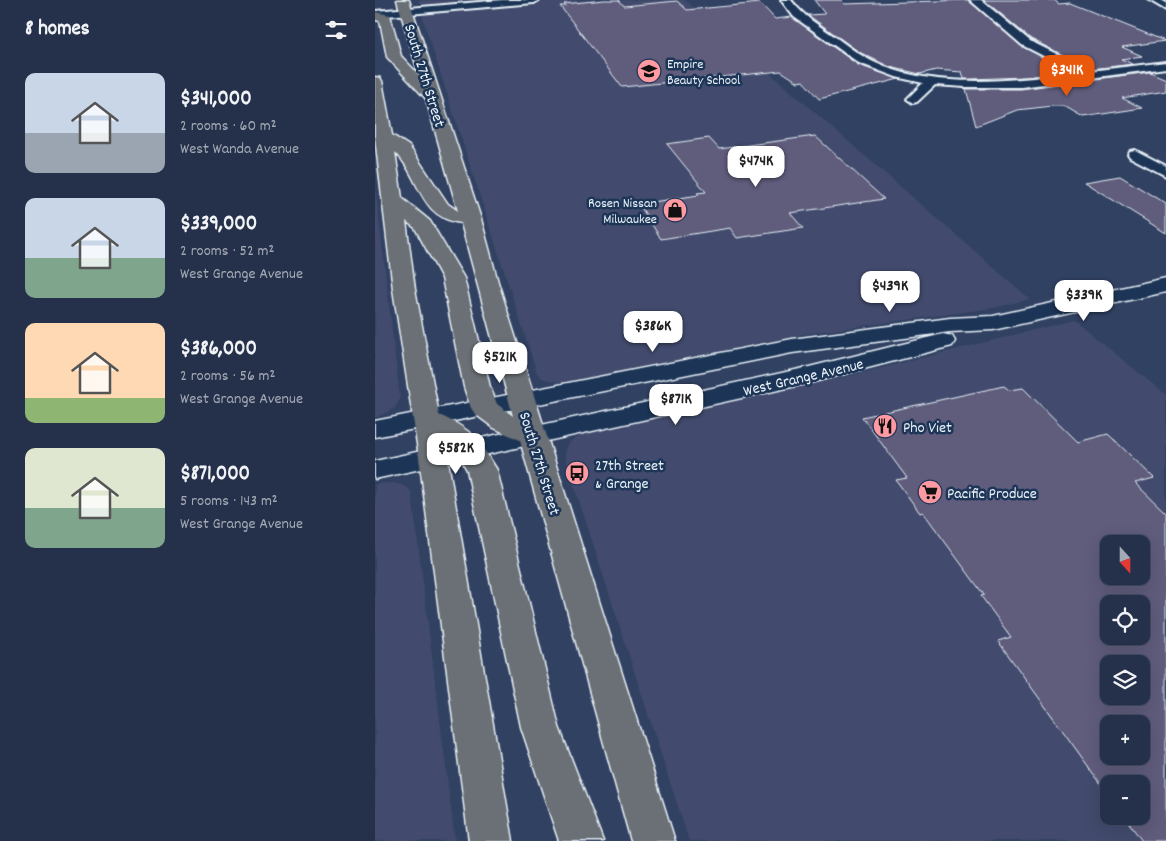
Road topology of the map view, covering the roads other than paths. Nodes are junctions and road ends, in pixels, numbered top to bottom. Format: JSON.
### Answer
{"nodes":[{"id":1,"x":388,"y":0,"type":"edge"},
{"id":2,"x":534,"y":0,"type":"edge"},
{"id":3,"x":786,"y":0,"type":"edge"},
{"id":4,"x":975,"y":0,"type":"edge"},
{"id":5,"x":1154,"y":0,"type":"edge"},
{"id":6,"x":405,"y":6,"type":"edge"},
{"id":7,"x":1166,"y":7,"type":"edge"},
{"id":8,"x":375,"y":15,"type":"edge"},
{"id":9,"x":1166,"y":65,"type":"edge"},
{"id":10,"x":1089,"y":75,"type":"junction"},
{"id":11,"x":375,"y":80,"type":"edge"},
{"id":12,"x":932,"y":82,"type":"junction"},
{"id":13,"x":434,"y":99,"type":"junction"},
{"id":14,"x":913,"y":100,"type":"dead end"},
{"id":15,"x":384,"y":138,"type":"junction"},
{"id":16,"x":1135,"y":154,"type":"dead end"},
{"id":17,"x":1166,"y":172,"type":"edge"},
{"id":18,"x":393,"y":200,"type":"junction"},
{"id":19,"x":471,"y":219,"type":"junction"},
{"id":20,"x":1166,"y":285,"type":"edge"},
{"id":21,"x":993,"y":323,"type":"junction"},
{"id":22,"x":792,"y":346,"type":"junction"},
{"id":23,"x":810,"y":375,"type":"junction"},
{"id":24,"x":523,"y":401,"type":"junction"},
{"id":25,"x":485,"y":408,"type":"junction"},
{"id":26,"x":427,"y":420,"type":"junction"},
{"id":27,"x":375,"y":430,"type":"edge"},
{"id":28,"x":533,"y":436,"type":"junction"},
{"id":29,"x":470,"y":449,"type":"junction"},
{"id":30,"x":433,"y":457,"type":"junction"},
{"id":31,"x":375,"y":470,"type":"edge"},
{"id":32,"x":491,"y":841,"type":"edge"},
{"id":33,"x":581,"y":841,"type":"edge"},
{"id":34,"x":653,"y":841,"type":"edge"}],
"edges":[{"from":1,"to":6,"type":"main road"},
{"from":2,"to":6,"type":"street"},
{"from":3,"to":12,"type":"street"},
{"from":4,"to":10,"type":"street"},
{"from":5,"to":7,"type":"street"},
{"from":6,"to":8,"type":"street"},
{"from":6,"to":13,"type":"main road","name":"South 27th Street"},
{"from":8,"to":13,"type":"main road"},
{"from":9,"to":10,"type":"street"},
{"from":10,"to":12,"type":"street"},
{"from":11,"to":15,"type":"main road"},
{"from":12,"to":14,"type":"street"},
{"from":13,"to":19,"type":"main road","name":"South 27th Street"},
{"from":15,"to":18,"type":"main road"},
{"from":15,"to":19,"type":"main road"},
{"from":16,"to":17,"type":"street"},
{"from":18,"to":25,"type":"main road"},
{"from":18,"to":26,"type":"main road"},
{"from":19,"to":24,"type":"main road","name":"South 27th Street"},
{"from":20,"to":21,"type":"street","name":"West Grange Avenue"},
{"from":21,"to":22,"type":"street","name":"West Grange Avenue"},
{"from":21,"to":23,"type":"street","name":"West Grange Avenue"},
{"from":22,"to":23,"type":"street"},
{"from":22,"to":24,"type":"street","name":"West Grange Avenue"},
{"from":23,"to":28,"type":"street","name":"West Grange Avenue"},
{"from":24,"to":25,"type":"street","name":"West Grange Avenue"},
{"from":24,"to":28,"type":"main road","name":"South 27th Street"},
{"from":25,"to":26,"type":"street","name":"West Grange Avenue"},
{"from":25,"to":28,"type":"main road"},
{"from":26,"to":27,"type":"street","name":"West Grange Avenue"},
{"from":26,"to":29,"type":"main road"},
{"from":26,"to":30,"type":"main road"},
{"from":28,"to":29,"type":"street","name":"West Grange Avenue"},
{"from":28,"to":34,"type":"main road","name":"South 27th Street"},
{"from":29,"to":30,"type":"street","name":"West Grange Avenue"},
{"from":29,"to":33,"type":"main road"},
{"from":30,"to":31,"type":"street","name":"West Grange Avenue"},
{"from":30,"to":32,"type":"main road"}]}
